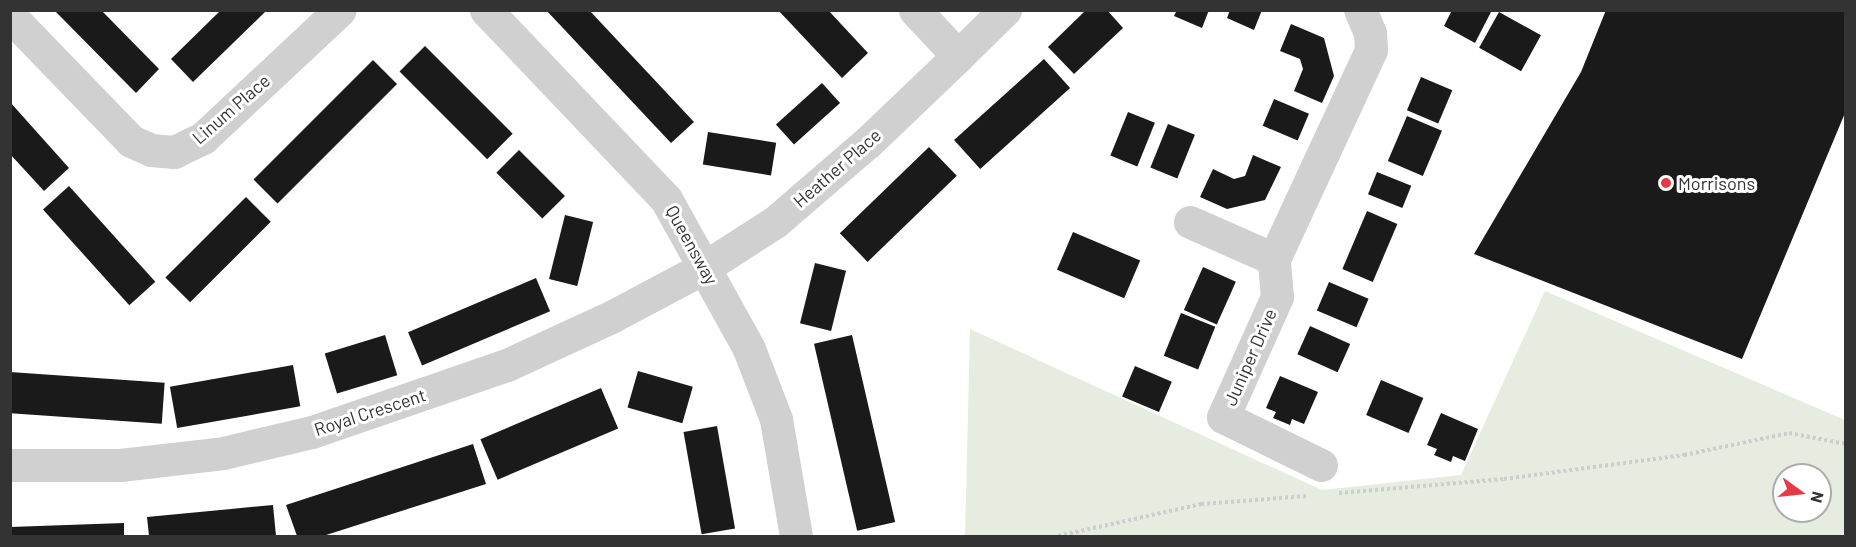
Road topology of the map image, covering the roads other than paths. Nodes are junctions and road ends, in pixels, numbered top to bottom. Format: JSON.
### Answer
{"nodes":[{"id":1,"x":340,"y":10,"type":"edge"},
{"id":2,"x":486,"y":10,"type":"edge"},
{"id":3,"x":915,"y":10,"type":"edge"},
{"id":4,"x":1005,"y":10,"type":"edge"},
{"id":5,"x":1360,"y":10,"type":"edge"},
{"id":6,"x":10,"y":16,"type":"edge"},
{"id":7,"x":958,"y":56,"type":"junction"},
{"id":8,"x":1190,"y":222,"type":"dead end"},
{"id":9,"x":1274,"y":259,"type":"junction"},
{"id":10,"x":705,"y":267,"type":"junction"},
{"id":11,"x":10,"y":465,"type":"edge"},
{"id":12,"x":1321,"y":485,"type":"road end"},
{"id":13,"x":796,"y":537,"type":"edge"}],
"edges":[{"from":1,"to":6,"type":"street","name":"Linum Place"},
{"from":2,"to":10,"type":"street","name":"Queensway"},
{"from":3,"to":7,"type":"street"},
{"from":4,"to":7,"type":"street","name":"Heather Place"},
{"from":5,"to":9,"type":"street"},
{"from":7,"to":10,"type":"street","name":"Heather Place"},
{"from":8,"to":9,"type":"street"},
{"from":9,"to":12,"type":"street","name":"Juniper Drive"},
{"from":10,"to":11,"type":"street","name":"Royal Crescent"},
{"from":10,"to":13,"type":"street","name":"Queensway"}]}
